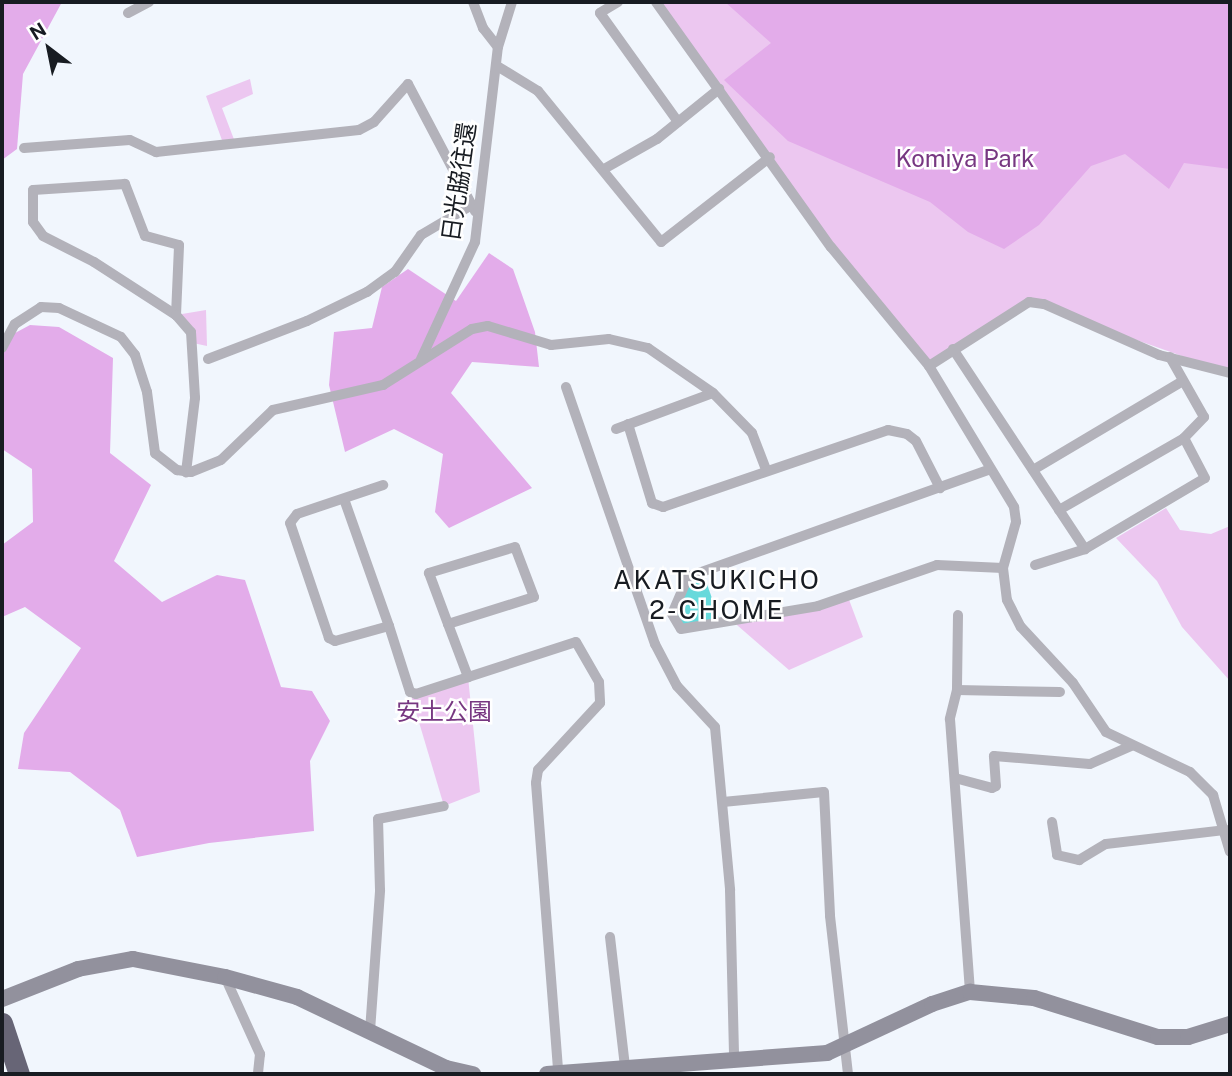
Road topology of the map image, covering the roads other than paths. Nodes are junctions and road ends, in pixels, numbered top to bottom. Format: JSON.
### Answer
{"nodes":[{"id":1,"x":149,"y":2,"type":"edge"},
{"id":2,"x":473,"y":2,"type":"edge"},
{"id":3,"x":512,"y":2,"type":"edge"},
{"id":4,"x":618,"y":2,"type":"edge"},
{"id":5,"x":656,"y":2,"type":"edge"},
{"id":6,"x":128,"y":13,"type":"dead end"},
{"id":7,"x":498,"y":47,"type":"junction"},
{"id":8,"x":497,"y":66,"type":"junction"},
{"id":9,"x":719,"y":89,"type":"junction"},
{"id":10,"x":678,"y":122,"type":"junction"},
{"id":11,"x":24,"y":148,"type":"dead end"},
{"id":12,"x":770,"y":157,"type":"junction"},
{"id":13,"x":604,"y":169,"type":"junction"},
{"id":14,"x":474,"y":208,"type":"junction"},
{"id":15,"x":176,"y":315,"type":"junction"},
{"id":16,"x":2,"y":348,"type":"edge"},
{"id":17,"x":953,"y":349,"type":"junction"},
{"id":18,"x":1170,"y":357,"type":"junction"},
{"id":19,"x":208,"y":359,"type":"dead end"},
{"id":20,"x":421,"y":359,"type":"junction"},
{"id":21,"x":929,"y":366,"type":"junction"},
{"id":22,"x":1230,"y":373,"type":"edge"},
{"id":23,"x":1183,"y":382,"type":"junction"},
{"id":24,"x":566,"y":387,"type":"dead end"},
{"id":25,"x":713,"y":393,"type":"junction"},
{"id":26,"x":628,"y":424,"type":"junction"},
{"id":27,"x":616,"y":429,"type":"dead end"},
{"id":28,"x":1184,"y":438,"type":"junction"},
{"id":29,"x":766,"y":470,"type":"junction"},
{"id":30,"x":988,"y":470,"type":"junction"},
{"id":31,"x":1033,"y":470,"type":"junction"},
{"id":32,"x":186,"y":472,"type":"junction"},
{"id":33,"x":383,"y":485,"type":"dead end"},
{"id":34,"x":940,"y":488,"type":"junction"},
{"id":35,"x":344,"y":499,"type":"junction"},
{"id":36,"x":1059,"y":510,"type":"junction"},
{"id":37,"x":1085,"y":549,"type":"junction"},
{"id":38,"x":1035,"y":565,"type":"dead end"},
{"id":39,"x":1003,"y":568,"type":"junction"},
{"id":40,"x":958,"y":615,"type":"dead end"},
{"id":41,"x":448,"y":624,"type":"junction"},
{"id":42,"x":389,"y":626,"type":"junction"},
{"id":43,"x":468,"y":677,"type":"junction"},
{"id":44,"x":957,"y":690,"type":"junction"},
{"id":45,"x":1059,"y":692,"type":"dead end"},
{"id":46,"x":1131,"y":746,"type":"junction"},
{"id":47,"x":955,"y":778,"type":"junction"},
{"id":48,"x":723,"y":802,"type":"junction"},
{"id":49,"x":444,"y":806,"type":"dead end"},
{"id":50,"x":1052,"y":822,"type":"dead end"},
{"id":51,"x":1228,"y":835,"type":"edge"},
{"id":52,"x":1230,"y":852,"type":"edge"},
{"id":53,"x":610,"y":937,"type":"dead end"},
{"id":54,"x":225,"y":976,"type":"junction"},
{"id":55,"x":970,"y":992,"type":"junction"},
{"id":56,"x":2,"y":999,"type":"edge"},
{"id":57,"x":2,"y":1023,"type":"edge"},
{"id":58,"x":1230,"y":1024,"type":"edge"},
{"id":59,"x":370,"y":1031,"type":"junction"},
{"id":60,"x":844,"y":1047,"type":"junction"},
{"id":61,"x":734,"y":1059,"type":"junction"},
{"id":62,"x":682,"y":1068,"type":"edge"},
{"id":63,"x":618,"y":1069,"type":"edge"},
{"id":64,"x":552,"y":1073,"type":"edge"},
{"id":65,"x":19,"y":1074,"type":"edge"},
{"id":66,"x":258,"y":1074,"type":"edge"},
{"id":67,"x":472,"y":1074,"type":"edge"},
{"id":68,"x":848,"y":1074,"type":"edge"}],
"edges":[{"from":1,"to":6,"type":"street"},
{"from":2,"to":7,"type":"street"},
{"from":3,"to":7,"type":"street","name":"日光脇往還"},
{"from":4,"to":10,"type":"street"},
{"from":5,"to":9,"type":"street"},
{"from":7,"to":8,"type":"street","name":"日光脇往還"},
{"from":8,"to":13,"type":"street"},
{"from":8,"to":14,"type":"street","name":"日光脇往還"},
{"from":9,"to":10,"type":"street"},
{"from":9,"to":12,"type":"street"},
{"from":10,"to":13,"type":"street"},
{"from":11,"to":14,"type":"street"},
{"from":12,"to":13,"type":"street"},
{"from":12,"to":21,"type":"street"},
{"from":14,"to":19,"type":"street"},
{"from":14,"to":20,"type":"street","name":"日光脇往還"},
{"from":15,"to":15,"type":"street"},
{"from":15,"to":32,"type":"street"},
{"from":16,"to":32,"type":"street"},
{"from":17,"to":18,"type":"street"},
{"from":17,"to":21,"type":"street"},
{"from":17,"to":31,"type":"street"},
{"from":18,"to":22,"type":"street"},
{"from":18,"to":23,"type":"street"},
{"from":20,"to":25,"type":"street"},
{"from":20,"to":32,"type":"street"},
{"from":21,"to":30,"type":"street"},
{"from":23,"to":28,"type":"street"},
{"from":23,"to":31,"type":"street"},
{"from":24,"to":48,"type":"street"},
{"from":25,"to":26,"type":"street"},
{"from":25,"to":29,"type":"street"},
{"from":26,"to":27,"type":"street"},
{"from":26,"to":29,"type":"street"},
{"from":28,"to":36,"type":"street"},
{"from":28,"to":37,"type":"street"},
{"from":29,"to":34,"type":"street"},
{"from":30,"to":34,"type":"street"},
{"from":30,"to":39,"type":"street"},
{"from":31,"to":36,"type":"street"},
{"from":33,"to":35,"type":"street"},
{"from":34,"to":39,"type":"street"},
{"from":35,"to":42,"type":"street"},
{"from":35,"to":42,"type":"street"},
{"from":36,"to":37,"type":"street"},
{"from":37,"to":38,"type":"street"},
{"from":39,"to":46,"type":"street"},
{"from":40,"to":44,"type":"street"},
{"from":41,"to":41,"type":"street"},
{"from":41,"to":43,"type":"street"},
{"from":42,"to":43,"type":"street"},
{"from":43,"to":64,"type":"street"},
{"from":44,"to":45,"type":"street"},
{"from":44,"to":47,"type":"street"},
{"from":46,"to":47,"type":"street"},
{"from":46,"to":51,"type":"street"},
{"from":47,"to":55,"type":"street"},
{"from":48,"to":60,"type":"street"},
{"from":48,"to":61,"type":"street"},
{"from":49,"to":59,"type":"street"},
{"from":50,"to":51,"type":"street"},
{"from":51,"to":52,"type":"street"},
{"from":53,"to":63,"type":"street"},
{"from":54,"to":56,"type":"street"},
{"from":54,"to":59,"type":"street"},
{"from":54,"to":66,"type":"street"},
{"from":55,"to":58,"type":"street"},
{"from":55,"to":60,"type":"street"},
{"from":57,"to":65,"type":"highway"},
{"from":59,"to":67,"type":"street"},
{"from":60,"to":61,"type":"street"},
{"from":60,"to":68,"type":"street"},
{"from":61,"to":62,"type":"street"},
{"from":62,"to":63,"type":"street"},
{"from":63,"to":64,"type":"street"}]}
